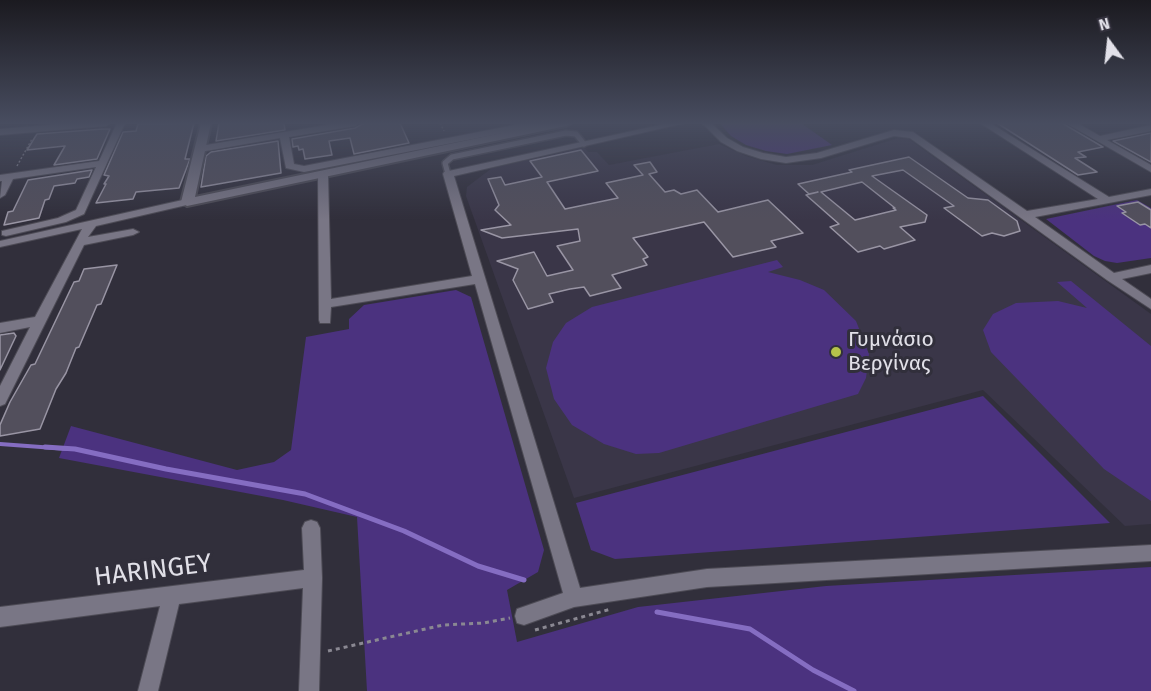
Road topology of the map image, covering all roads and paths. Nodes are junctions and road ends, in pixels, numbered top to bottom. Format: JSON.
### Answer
{"nodes":[{"id":1,"x":21,"y":155,"type":"edge"},
{"id":2,"x":108,"y":155,"type":"edge"},
{"id":3,"x":198,"y":155,"type":"edge"},
{"id":4,"x":287,"y":155,"type":"edge"},
{"id":5,"x":377,"y":155,"type":"edge"},
{"id":6,"x":413,"y":155,"type":"edge"},
{"id":7,"x":461,"y":155,"type":"edge"},
{"id":8,"x":533,"y":155,"type":"edge"},
{"id":9,"x":758,"y":155,"type":"edge"},
{"id":10,"x":820,"y":155,"type":"edge"},
{"id":11,"x":944,"y":155,"type":"edge"},
{"id":12,"x":1036,"y":155,"type":"edge"},
{"id":13,"x":1127,"y":155,"type":"edge"},
{"id":14,"x":104,"y":164,"type":"junction"},
{"id":15,"x":1151,"y":169,"type":"edge"},
{"id":16,"x":323,"y":174,"type":"junction"},
{"id":17,"x":448,"y":174,"type":"junction"},
{"id":18,"x":7,"y":177,"type":"edge"},
{"id":19,"x":1151,"y":192,"type":"edge"},
{"id":20,"x":0,"y":195,"type":"edge"},
{"id":21,"x":1106,"y":199,"type":"junction"},
{"id":22,"x":187,"y":202,"type":"junction"},
{"id":23,"x":1026,"y":215,"type":"junction"},
{"id":24,"x":92,"y":223,"type":"junction"},
{"id":25,"x":133,"y":232,"type":"dead end"},
{"id":26,"x":0,"y":234,"type":"edge"},
{"id":27,"x":81,"y":242,"type":"junction"},
{"id":28,"x":0,"y":244,"type":"edge"},
{"id":29,"x":1151,"y":269,"type":"edge"},
{"id":30,"x":1111,"y":277,"type":"junction"},
{"id":31,"x":480,"y":279,"type":"junction"},
{"id":32,"x":325,"y":304,"type":"junction"},
{"id":33,"x":1151,"y":305,"type":"edge"},
{"id":34,"x":325,"y":320,"type":"dead end"},
{"id":35,"x":40,"y":321,"type":"junction"},
{"id":36,"x":0,"y":328,"type":"edge"},
{"id":37,"x":0,"y":399,"type":"edge"},
{"id":38,"x":311,"y":528,"type":"dead end"},
{"id":39,"x":1151,"y":553,"type":"edge"},
{"id":40,"x":313,"y":578,"type":"junction"},
{"id":41,"x":172,"y":594,"type":"junction"},
{"id":42,"x":574,"y":598,"type":"junction"},
{"id":43,"x":524,"y":616,"type":"joint"},
{"id":44,"x":0,"y":617,"type":"edge"},
{"id":45,"x":310,"y":656,"type":"junction"},
{"id":46,"x":148,"y":691,"type":"edge"},
{"id":47,"x":309,"y":691,"type":"edge"}],
"edges":[{"from":1,"to":18,"type":"path"},
{"from":2,"to":14,"type":"street"},
{"from":3,"to":22,"type":"street"},
{"from":4,"to":5,"type":"street"},
{"from":6,"to":16,"type":"street"},
{"from":7,"to":17,"type":"lane"},
{"from":8,"to":17,"type":"street"},
{"from":9,"to":10,"type":"street"},
{"from":11,"to":23,"type":"street"},
{"from":12,"to":21,"type":"street"},
{"from":13,"to":15,"type":"street"},
{"from":14,"to":18,"type":"street"},
{"from":14,"to":26,"type":"street"},
{"from":16,"to":22,"type":"street"},
{"from":16,"to":32,"type":"street"},
{"from":17,"to":31,"type":"street"},
{"from":18,"to":20,"type":"street"},
{"from":19,"to":21,"type":"street"},
{"from":21,"to":23,"type":"street"},
{"from":22,"to":24,"type":"street"},
{"from":23,"to":30,"type":"street"},
{"from":24,"to":27,"type":"street"},
{"from":24,"to":28,"type":"street"},
{"from":25,"to":27,"type":"street"},
{"from":27,"to":35,"type":"street"},
{"from":29,"to":30,"type":"street"},
{"from":30,"to":33,"type":"street"},
{"from":31,"to":32,"type":"street"},
{"from":31,"to":42,"type":"street"},
{"from":32,"to":34,"type":"street"},
{"from":35,"to":36,"type":"street"},
{"from":35,"to":37,"type":"street"},
{"from":38,"to":40,"type":"street"},
{"from":39,"to":42,"type":"street"},
{"from":40,"to":41,"type":"street","name":"HARINGEY"},
{"from":40,"to":45,"type":"street"},
{"from":41,"to":44,"type":"street","name":"HARINGEY"},
{"from":41,"to":46,"type":"street"},
{"from":42,"to":43,"type":"street"},
{"from":43,"to":45,"type":"path"},
{"from":45,"to":47,"type":"street"}]}
